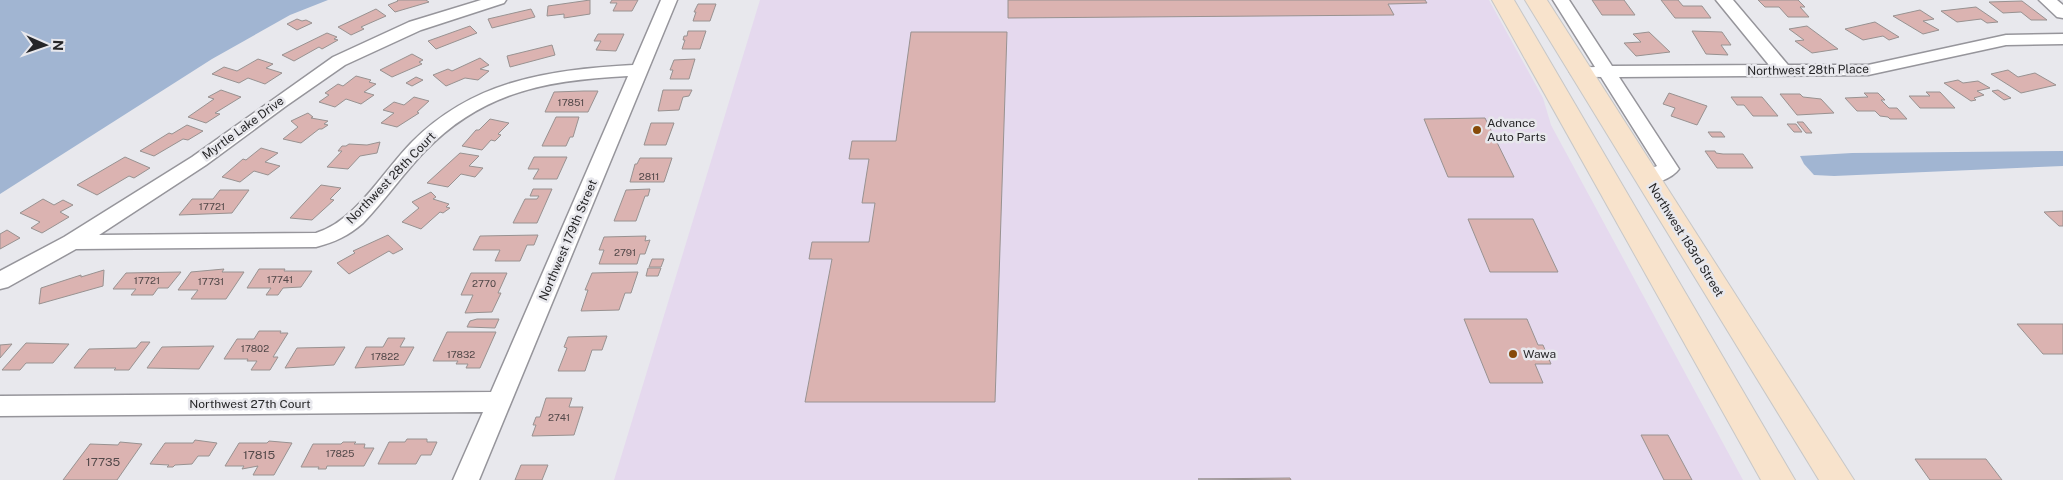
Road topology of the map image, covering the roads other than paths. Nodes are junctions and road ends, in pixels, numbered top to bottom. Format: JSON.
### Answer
{"nodes":[{"id":1,"x":498,"y":0,"type":"edge"},
{"id":2,"x":669,"y":0,"type":"edge"},
{"id":3,"x":1503,"y":0,"type":"edge"},
{"id":4,"x":1536,"y":0,"type":"edge"},
{"id":5,"x":1561,"y":0,"type":"edge"},
{"id":6,"x":1724,"y":0,"type":"edge"},
{"id":7,"x":2047,"y":0,"type":"edge"},
{"id":8,"x":2063,"y":13,"type":"edge"},
{"id":9,"x":1518,"y":25,"type":"junction"},
{"id":10,"x":2063,"y":38,"type":"edge"},
{"id":11,"x":1560,"y":39,"type":"junction"},
{"id":12,"x":640,"y":70,"type":"junction"},
{"id":13,"x":1579,"y":72,"type":"junction"},
{"id":14,"x":1607,"y":72,"type":"junction"},
{"id":15,"x":1784,"y":72,"type":"junction"},
{"id":16,"x":1648,"y":178,"type":"junction"},
{"id":17,"x":72,"y":242,"type":"junction"},
{"id":18,"x":0,"y":281,"type":"edge"},
{"id":19,"x":499,"y":402,"type":"junction"},
{"id":20,"x":0,"y":406,"type":"edge"},
{"id":21,"x":466,"y":480,"type":"edge"},
{"id":22,"x":1778,"y":480,"type":"edge"},
{"id":23,"x":1836,"y":480,"type":"edge"}],
"edges":[{"from":1,"to":17,"type":"street","name":"Myrtle Lake Drive"},
{"from":2,"to":12,"type":"street","name":"Northwest 179th Street"},
{"from":3,"to":9,"type":"main road"},
{"from":4,"to":11,"type":"main road","name":"Northwest 183rd Street"},
{"from":5,"to":14,"type":"street"},
{"from":6,"to":15,"type":"street"},
{"from":7,"to":8,"type":"street"},
{"from":9,"to":11,"type":"main road"},
{"from":9,"to":22,"type":"main road"},
{"from":10,"to":15,"type":"street","name":"Northwest 28th Place"},
{"from":11,"to":13,"type":"main road","name":"Northwest 183rd Street"},
{"from":12,"to":17,"type":"street","name":"Northwest 28th Court"},
{"from":12,"to":19,"type":"street","name":"Northwest 179th Street"},
{"from":13,"to":14,"type":"street","name":"Northwest 28th Place"},
{"from":13,"to":16,"type":"main road","name":"Northwest 183rd Street"},
{"from":14,"to":15,"type":"street","name":"Northwest 28th Place"},
{"from":14,"to":16,"type":"street"},
{"from":16,"to":23,"type":"main road","name":"Northwest 183rd Street"},
{"from":17,"to":18,"type":"street","name":"Myrtle Lake Drive"},
{"from":19,"to":20,"type":"street","name":"Northwest 27th Court"},
{"from":19,"to":21,"type":"street","name":"Northwest 179th Street"}]}
